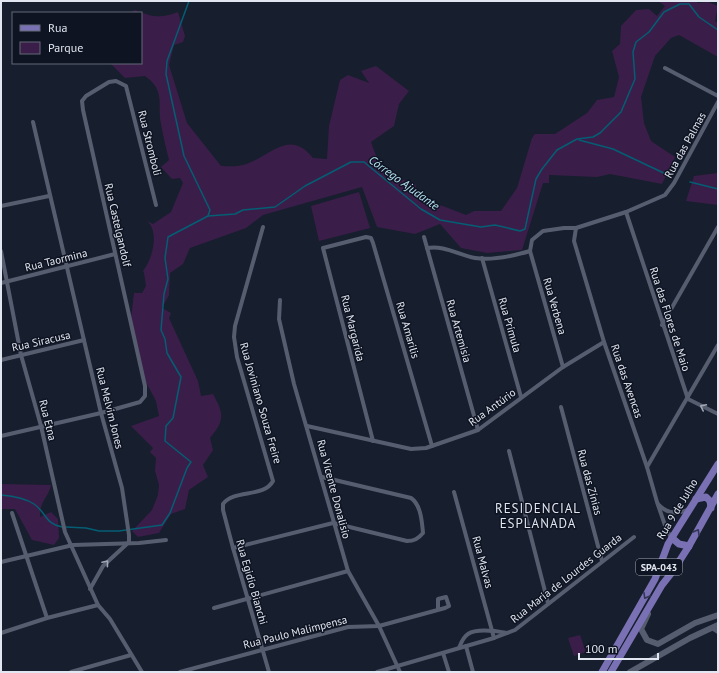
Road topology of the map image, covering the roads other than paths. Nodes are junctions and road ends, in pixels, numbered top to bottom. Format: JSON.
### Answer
{"nodes":[{"id":1,"x":665,"y":68,"type":"dead end"},
{"id":2,"x":126,"y":86,"type":"joint"},
{"id":3,"x":718,"y":96,"type":"edge"},
{"id":4,"x":718,"y":102,"type":"edge"},
{"id":5,"x":33,"y":122,"type":"dead end"},
{"id":6,"x":50,"y":196,"type":"junction"},
{"id":7,"x":156,"y":205,"type":"dead end"},
{"id":8,"x":1,"y":206,"type":"edge"},
{"id":9,"x":626,"y":212,"type":"junction"},
{"id":10,"x":263,"y":227,"type":"dead end"},
{"id":11,"x":718,"y":227,"type":"edge"},
{"id":12,"x":576,"y":228,"type":"junction"},
{"id":13,"x":424,"y":237,"type":"dead end"},
{"id":14,"x":352,"y":240,"type":"joint"},
{"id":15,"x":427,"y":248,"type":"junction"},
{"id":16,"x":1,"y":251,"type":"edge"},
{"id":17,"x":530,"y":251,"type":"junction"},
{"id":18,"x":115,"y":254,"type":"junction"},
{"id":19,"x":482,"y":258,"type":"junction"},
{"id":20,"x":67,"y":267,"type":"junction"},
{"id":21,"x":8,"y":282,"type":"junction"},
{"id":22,"x":1,"y":283,"type":"edge"},
{"id":23,"x":280,"y":300,"type":"dead end"},
{"id":24,"x":662,"y":325,"type":"junction"},
{"id":25,"x":84,"y":340,"type":"junction"},
{"id":26,"x":604,"y":342,"type":"junction"},
{"id":27,"x":718,"y":345,"type":"edge"},
{"id":28,"x":22,"y":355,"type":"junction"},
{"id":29,"x":1,"y":360,"type":"edge"},
{"id":30,"x":563,"y":367,"type":"junction"},
{"id":31,"x":521,"y":397,"type":"junction"},
{"id":32,"x":688,"y":399,"type":"junction"},
{"id":33,"x":561,"y":407,"type":"dead end"},
{"id":34,"x":101,"y":413,"type":"junction"},
{"id":35,"x":718,"y":414,"type":"edge"},
{"id":36,"x":41,"y":426,"type":"junction"},
{"id":37,"x":307,"y":426,"type":"junction"},
{"id":38,"x":478,"y":430,"type":"junction"},
{"id":39,"x":1,"y":436,"type":"edge"},
{"id":40,"x":373,"y":441,"type":"junction"},
{"id":41,"x":432,"y":446,"type":"junction"},
{"id":42,"x":509,"y":451,"type":"dead end"},
{"id":43,"x":718,"y":464,"type":"edge"},
{"id":44,"x":647,"y":467,"type":"junction"},
{"id":45,"x":322,"y":477,"type":"junction"},
{"id":46,"x":454,"y":492,"type":"dead end"},
{"id":47,"x":718,"y":494,"type":"edge"},
{"id":48,"x":230,"y":498,"type":"joint"},
{"id":49,"x":696,"y":499,"type":"junction"},
{"id":50,"x":657,"y":502,"type":"junction"},
{"id":51,"x":692,"y":508,"type":"junction"},
{"id":52,"x":711,"y":508,"type":"junction"},
{"id":53,"x":12,"y":513,"type":"dead end"},
{"id":54,"x":333,"y":523,"type":"junction"},
{"id":55,"x":634,"y":537,"type":"dead end"},
{"id":56,"x":672,"y":538,"type":"junction"},
{"id":57,"x":166,"y":540,"type":"dead end"},
{"id":58,"x":129,"y":542,"type":"junction"},
{"id":59,"x":73,"y":545,"type":"junction"},
{"id":60,"x":689,"y":546,"type":"junction"},
{"id":61,"x":233,"y":548,"type":"junction"},
{"id":62,"x":26,"y":555,"type":"junction"},
{"id":63,"x":602,"y":561,"type":"junction"},
{"id":64,"x":1,"y":562,"type":"edge"},
{"id":65,"x":348,"y":570,"type":"junction"},
{"id":66,"x":90,"y":589,"type":"junction"},
{"id":67,"x":656,"y":597,"type":"junction"},
{"id":68,"x":248,"y":599,"type":"junction"},
{"id":69,"x":548,"y":603,"type":"junction"},
{"id":70,"x":98,"y":605,"type":"junction"},
{"id":71,"x":214,"y":608,"type":"dead end"},
{"id":72,"x":438,"y":609,"type":"dead end"},
{"id":73,"x":718,"y":614,"type":"edge"},
{"id":74,"x":47,"y":618,"type":"junction"},
{"id":75,"x":379,"y":626,"type":"junction"},
{"id":76,"x":715,"y":627,"type":"edge"},
{"id":77,"x":492,"y":631,"type":"junction"},
{"id":78,"x":718,"y":632,"type":"edge"},
{"id":79,"x":1,"y":633,"type":"edge"},
{"id":80,"x":509,"y":633,"type":"junction"},
{"id":81,"x":494,"y":638,"type":"junction"},
{"id":82,"x":466,"y":646,"type":"junction"},
{"id":83,"x":459,"y":648,"type":"junction"},
{"id":84,"x":262,"y":649,"type":"junction"},
{"id":85,"x":443,"y":653,"type":"junction"},
{"id":86,"x":131,"y":655,"type":"junction"},
{"id":87,"x":399,"y":666,"type":"junction"},
{"id":88,"x":70,"y":672,"type":"edge"},
{"id":89,"x":142,"y":672,"type":"edge"},
{"id":90,"x":180,"y":672,"type":"edge"},
{"id":91,"x":269,"y":672,"type":"edge"},
{"id":92,"x":377,"y":672,"type":"edge"},
{"id":93,"x":400,"y":672,"type":"edge"},
{"id":94,"x":449,"y":672,"type":"edge"},
{"id":95,"x":473,"y":672,"type":"edge"},
{"id":96,"x":602,"y":672,"type":"edge"},
{"id":97,"x":611,"y":672,"type":"edge"},
{"id":98,"x":630,"y":672,"type":"edge"}],
"edges":[{"from":1,"to":3,"type":"street"},
{"from":2,"to":7,"type":"street","name":"Rua Stromboli"},
{"from":2,"to":18,"type":"street","name":"Rua Castelgandolf"},
{"from":4,"to":9,"type":"street","name":"Rua das Palmas"},
{"from":5,"to":6,"type":"street","name":"Rua Melvim Jones"},
{"from":6,"to":8,"type":"street"},
{"from":6,"to":20,"type":"street","name":"Rua Melvim Jones"},
{"from":9,"to":12,"type":"street","name":"Rua das Palmas"},
{"from":9,"to":24,"type":"street","name":"Rua das Flores de Maio"},
{"from":10,"to":48,"type":"street","name":"Rua Joviniano Souza Freire"},
{"from":11,"to":24,"type":"street"},
{"from":12,"to":17,"type":"street","name":"Rua das Palmas"},
{"from":12,"to":26,"type":"street","name":"Rua das Avencas"},
{"from":13,"to":15,"type":"street","name":"Rua Artemisia"},
{"from":14,"to":40,"type":"street","name":"Rua Margarida"},
{"from":14,"to":41,"type":"street","name":"Rua Amarilis"},
{"from":15,"to":19,"type":"street"},
{"from":15,"to":38,"type":"street","name":"Rua Artemisia"},
{"from":16,"to":21,"type":"street","name":"Rua Etna"},
{"from":17,"to":19,"type":"street"},
{"from":17,"to":30,"type":"street","name":"Rua Verbena"},
{"from":18,"to":20,"type":"street","name":"Rua Taormina"},
{"from":18,"to":34,"type":"street","name":"Rua Castelgandolf"},
{"from":19,"to":31,"type":"street","name":"Rua Prímula"},
{"from":20,"to":21,"type":"street","name":"Rua Taormina"},
{"from":20,"to":25,"type":"street","name":"Rua Melvim Jones"},
{"from":21,"to":22,"type":"street","name":"Rua Taormina"},
{"from":21,"to":28,"type":"street","name":"Rua Etna"},
{"from":23,"to":37,"type":"street","name":"Rua Vicente Donalisio"},
{"from":24,"to":32,"type":"street","name":"Rua das Flores de Maio"},
{"from":25,"to":28,"type":"street","name":"Rua Siracusa"},
{"from":25,"to":34,"type":"street","name":"Rua Melvim Jones"},
{"from":26,"to":30,"type":"street","name":"Rua Antúrio"},
{"from":26,"to":44,"type":"street","name":"Rua das Avencas"},
{"from":27,"to":32,"type":"street"},
{"from":28,"to":29,"type":"street","name":"Rua Siracusa"},
{"from":28,"to":36,"type":"street","name":"Rua Etna"},
{"from":30,"to":31,"type":"street","name":"Rua Antúrio"},
{"from":31,"to":38,"type":"street","name":"Rua Antúrio"},
{"from":35,"to":32,"type":"street","one_way":true},
{"from":32,"to":44,"type":"street"},
{"from":33,"to":63,"type":"street","name":"Rua das Zínias"},
{"from":34,"to":36,"type":"street"},
{"from":34,"to":58,"type":"street","name":"Rua Melvim Jones"},
{"from":36,"to":39,"type":"street"},
{"from":36,"to":59,"type":"street","name":"Rua Etna"},
{"from":37,"to":40,"type":"street","name":"Rua Antúrio"},
{"from":37,"to":45,"type":"street","name":"Rua Vicente Donalisio"},
{"from":38,"to":41,"type":"street","name":"Rua Antúrio"},
{"from":40,"to":41,"type":"street","name":"Rua Antúrio"},
{"from":42,"to":69,"type":"street"},
{"from":43,"to":49,"type":"main road","name":"Rua 9 de Julho","number":"SPA-043"},
{"from":44,"to":50,"type":"street","name":"Rua das Avencas"},
{"from":45,"to":54,"type":"street","name":"Rua Vicente Donalisio"},
{"from":45,"to":54,"type":"street"},
{"from":46,"to":77,"type":"street","name":"Rua Malvas"},
{"from":47,"to":52,"type":"main road","number":"SPA-043"},
{"from":48,"to":61,"type":"street","name":"Rua Egidio Bianchi"},
{"from":49,"to":51,"type":"main road","name":"Rua 9 de Julho","number":"SPA-043"},
{"from":49,"to":52,"type":"main road"},
{"from":50,"to":51,"type":"street"},
{"from":50,"to":56,"type":"street","name":"Rua das Avencas"},
{"from":51,"to":56,"type":"main road","name":"Rua 9 de Julho","number":"SPA-043"},
{"from":60,"to":52,"type":"main road","number":"SPA-043","one_way":true},
{"from":53,"to":62,"type":"street"},
{"from":54,"to":61,"type":"street"},
{"from":54,"to":65,"type":"street","name":"Rua Vicente Donalisio"},
{"from":55,"to":63,"type":"street","name":"Rua Maria de Lourdes Guarda"},
{"from":56,"to":60,"type":"main road"},
{"from":56,"to":96,"type":"main road","name":"Rua 9 de Julho","number":"SPA-043","one_way":true},
{"from":57,"to":58,"type":"street"},
{"from":58,"to":59,"type":"street"},
{"from":66,"to":58,"type":"street","one_way":true},
{"from":59,"to":62,"type":"street"},
{"from":59,"to":66,"type":"street","name":"Rua Etna"},
{"from":60,"to":67,"type":"main road","number":"SPA-043"},
{"from":61,"to":68,"type":"street","name":"Rua Egidio Bianchi"},
{"from":62,"to":64,"type":"street"},
{"from":62,"to":74,"type":"street"},
{"from":63,"to":69,"type":"street","name":"Rua Maria de Lourdes Guarda"},
{"from":65,"to":68,"type":"street"},
{"from":65,"to":75,"type":"street","name":"Rua Vicente Donalisio"},
{"from":66,"to":70,"type":"street"},
{"from":67,"to":73,"type":"main road"},
{"from":67,"to":97,"type":"main road","number":"SPA-043"},
{"from":68,"to":71,"type":"street"},
{"from":68,"to":84,"type":"street","name":"Rua Egidio Bianchi"},
{"from":69,"to":80,"type":"street","name":"Rua Maria de Lourdes Guarda"},
{"from":70,"to":74,"type":"street"},
{"from":70,"to":86,"type":"street"},
{"from":72,"to":75,"type":"street","name":"Rua Paulo Malimpensa"},
{"from":74,"to":79,"type":"street"},
{"from":75,"to":84,"type":"street","name":"Rua Paulo Malimpensa"},
{"from":75,"to":87,"type":"street","name":"Rua Vicente Donalisio"},
{"from":76,"to":78,"type":"street"},
{"from":76,"to":98,"type":"main road"},
{"from":77,"to":80,"type":"street","name":"Rua Maria de Lourdes Guarda"},
{"from":77,"to":81,"type":"street","name":"Rua Malvas"},
{"from":77,"to":83,"type":"street","name":"Rua Maria de Lourdes Guarda"},
{"from":80,"to":81,"type":"street","name":"Rua Maria de Lourdes Guarda"},
{"from":81,"to":82,"type":"street","name":"Rua Maria de Lourdes Guarda"},
{"from":82,"to":83,"type":"street","name":"Rua Maria de Lourdes Guarda"},
{"from":82,"to":95,"type":"street"},
{"from":83,"to":85,"type":"street"},
{"from":84,"to":90,"type":"street","name":"Rua Paulo Malimpensa"},
{"from":84,"to":91,"type":"street","name":"Rua Egidio Bianchi"},
{"from":85,"to":87,"type":"street"},
{"from":85,"to":94,"type":"street"},
{"from":86,"to":88,"type":"street"},
{"from":86,"to":89,"type":"street"},
{"from":87,"to":92,"type":"street"},
{"from":87,"to":93,"type":"street","name":"Rua Vicente Donalisio"}]}
